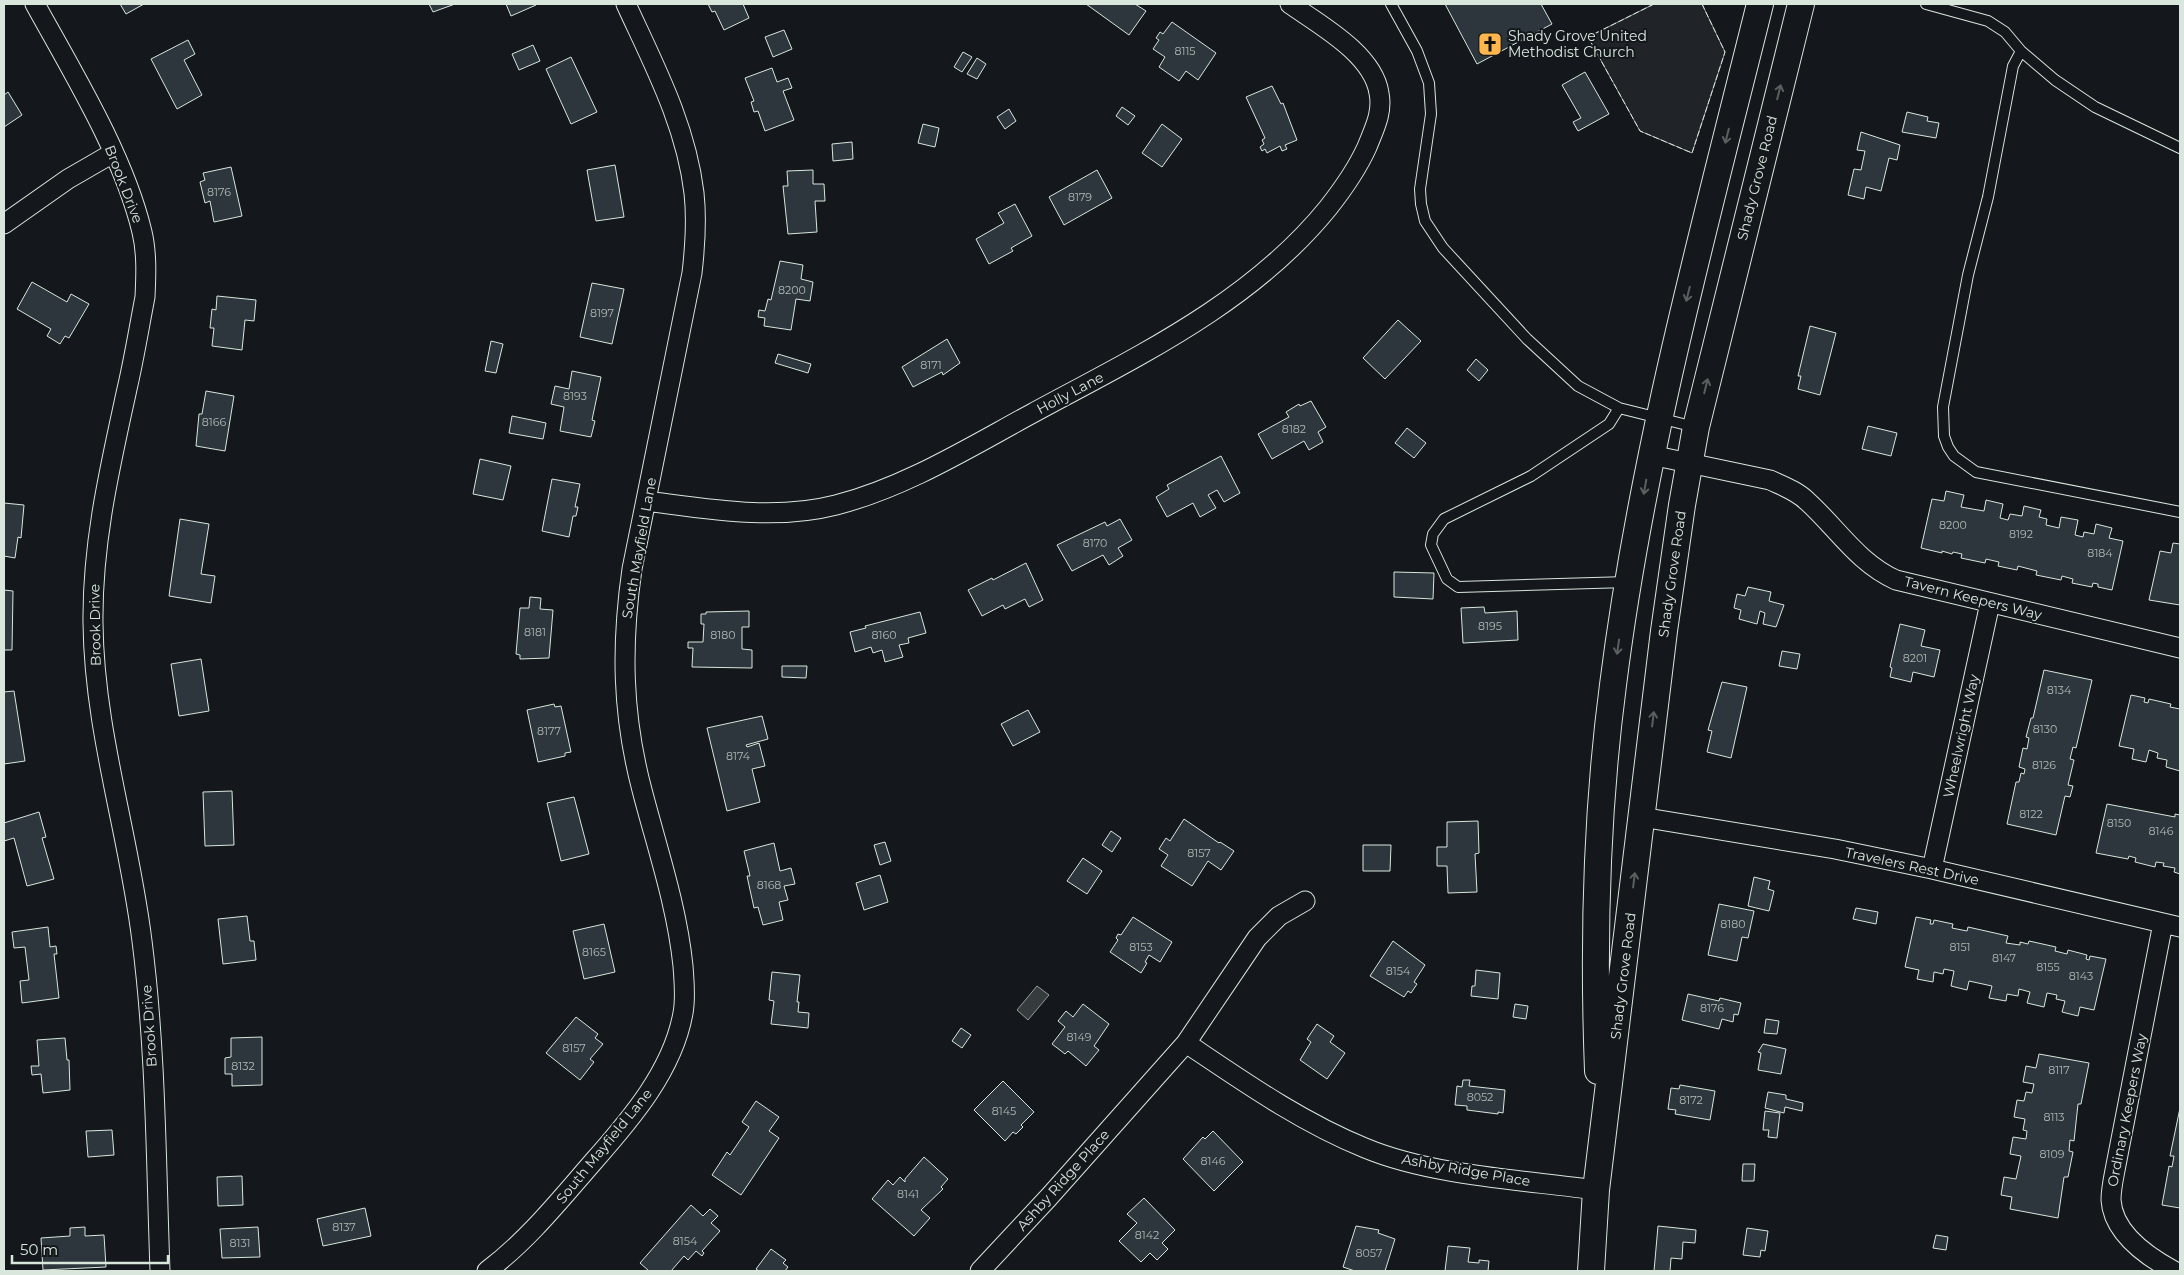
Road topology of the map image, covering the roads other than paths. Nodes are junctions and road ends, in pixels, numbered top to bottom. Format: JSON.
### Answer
{"nodes":[{"id":1,"x":35,"y":4,"type":"edge"},
{"id":2,"x":626,"y":4,"type":"edge"},
{"id":3,"x":1290,"y":4,"type":"edge"},
{"id":4,"x":1391,"y":4,"type":"edge"},
{"id":5,"x":1760,"y":4,"type":"edge"},
{"id":6,"x":1801,"y":4,"type":"edge"},
{"id":7,"x":1926,"y":4,"type":"edge"},
{"id":8,"x":2021,"y":52,"type":"junction"},
{"id":9,"x":2180,"y":148,"type":"edge"},
{"id":10,"x":113,"y":153,"type":"junction"},
{"id":11,"x":4,"y":224,"type":"edge"},
{"id":12,"x":1619,"y":408,"type":"junction"},
{"id":13,"x":1659,"y":418,"type":"junction"},
{"id":14,"x":1696,"y":428,"type":"junction"},
{"id":15,"x":1651,"y":456,"type":"junction"},
{"id":16,"x":1690,"y":464,"type":"junction"},
{"id":17,"x":646,"y":501,"type":"junction"},
{"id":18,"x":2180,"y":512,"type":"edge"},
{"id":19,"x":1628,"y":582,"type":"junction"},
{"id":20,"x":1990,"y":603,"type":"junction"},
{"id":21,"x":2180,"y":648,"type":"edge"},
{"id":22,"x":1641,"y":817,"type":"junction"},
{"id":23,"x":1932,"y":869,"type":"junction"},
{"id":24,"x":1305,"y":902,"type":"dead end"},
{"id":25,"x":2172,"y":925,"type":"edge"},
{"id":26,"x":1186,"y":1043,"type":"junction"},
{"id":27,"x":1602,"y":1155,"type":"junction"},
{"id":28,"x":1596,"y":1190,"type":"junction"},
{"id":29,"x":160,"y":1271,"type":"edge"},
{"id":30,"x":487,"y":1271,"type":"edge"},
{"id":31,"x":980,"y":1271,"type":"edge"},
{"id":32,"x":1591,"y":1271,"type":"edge"},
{"id":33,"x":2174,"y":1271,"type":"edge"}],
"edges":[{"from":1,"to":10,"type":"street","name":"Brook Drive"},
{"from":2,"to":17,"type":"street","name":"South Mayfield Lane"},
{"from":3,"to":17,"type":"street","name":"Holly Lane"},
{"from":4,"to":12,"type":"lane"},
{"from":5,"to":13,"type":"main road","name":"Shady Grove Road","one_way":true},
{"from":14,"to":6,"type":"main road","name":"Shady Grove Road","one_way":true},
{"from":7,"to":8,"type":"lane"},
{"from":8,"to":9,"type":"lane"},
{"from":8,"to":18,"type":"lane"},
{"from":10,"to":11,"type":"street"},
{"from":10,"to":29,"type":"street","name":"Brook Drive"},
{"from":12,"to":13,"type":"lane"},
{"from":12,"to":19,"type":"lane"},
{"from":13,"to":14,"type":"lane"},
{"from":13,"to":15,"type":"main road","name":"Shady Grove Road"},
{"from":14,"to":16,"type":"main road","name":"Shady Grove Road"},
{"from":15,"to":16,"type":"street","name":"Tavern Keepers Way"},
{"from":15,"to":19,"type":"main road","name":"Shady Grove Road","one_way":true},
{"from":16,"to":20,"type":"street","name":"Tavern Keepers Way"},
{"from":22,"to":16,"type":"main road","name":"Shady Grove Road","one_way":true},
{"from":17,"to":30,"type":"street","name":"South Mayfield Lane"},
{"from":19,"to":27,"type":"main road","name":"Shady Grove Road","one_way":true},
{"from":20,"to":21,"type":"street","name":"Tavern Keepers Way"},
{"from":20,"to":23,"type":"street","name":"Wheelwright Way"},
{"from":22,"to":23,"type":"street","name":"Travelers Rest Drive"},
{"from":27,"to":22,"type":"main road","name":"Shady Grove Road","one_way":true},
{"from":23,"to":25,"type":"street","name":"Travelers Rest Drive"},
{"from":24,"to":26,"type":"street","name":"Ashby Ridge Place"},
{"from":25,"to":33,"type":"street","name":"Ordinary Keepers Way"},
{"from":26,"to":28,"type":"street","name":"Ashby Ridge Place"},
{"from":26,"to":31,"type":"street","name":"Ashby Ridge Place"},
{"from":27,"to":28,"type":"main road","name":"Shady Grove Road"},
{"from":28,"to":32,"type":"main road","name":"Shady Grove Road"}]}
